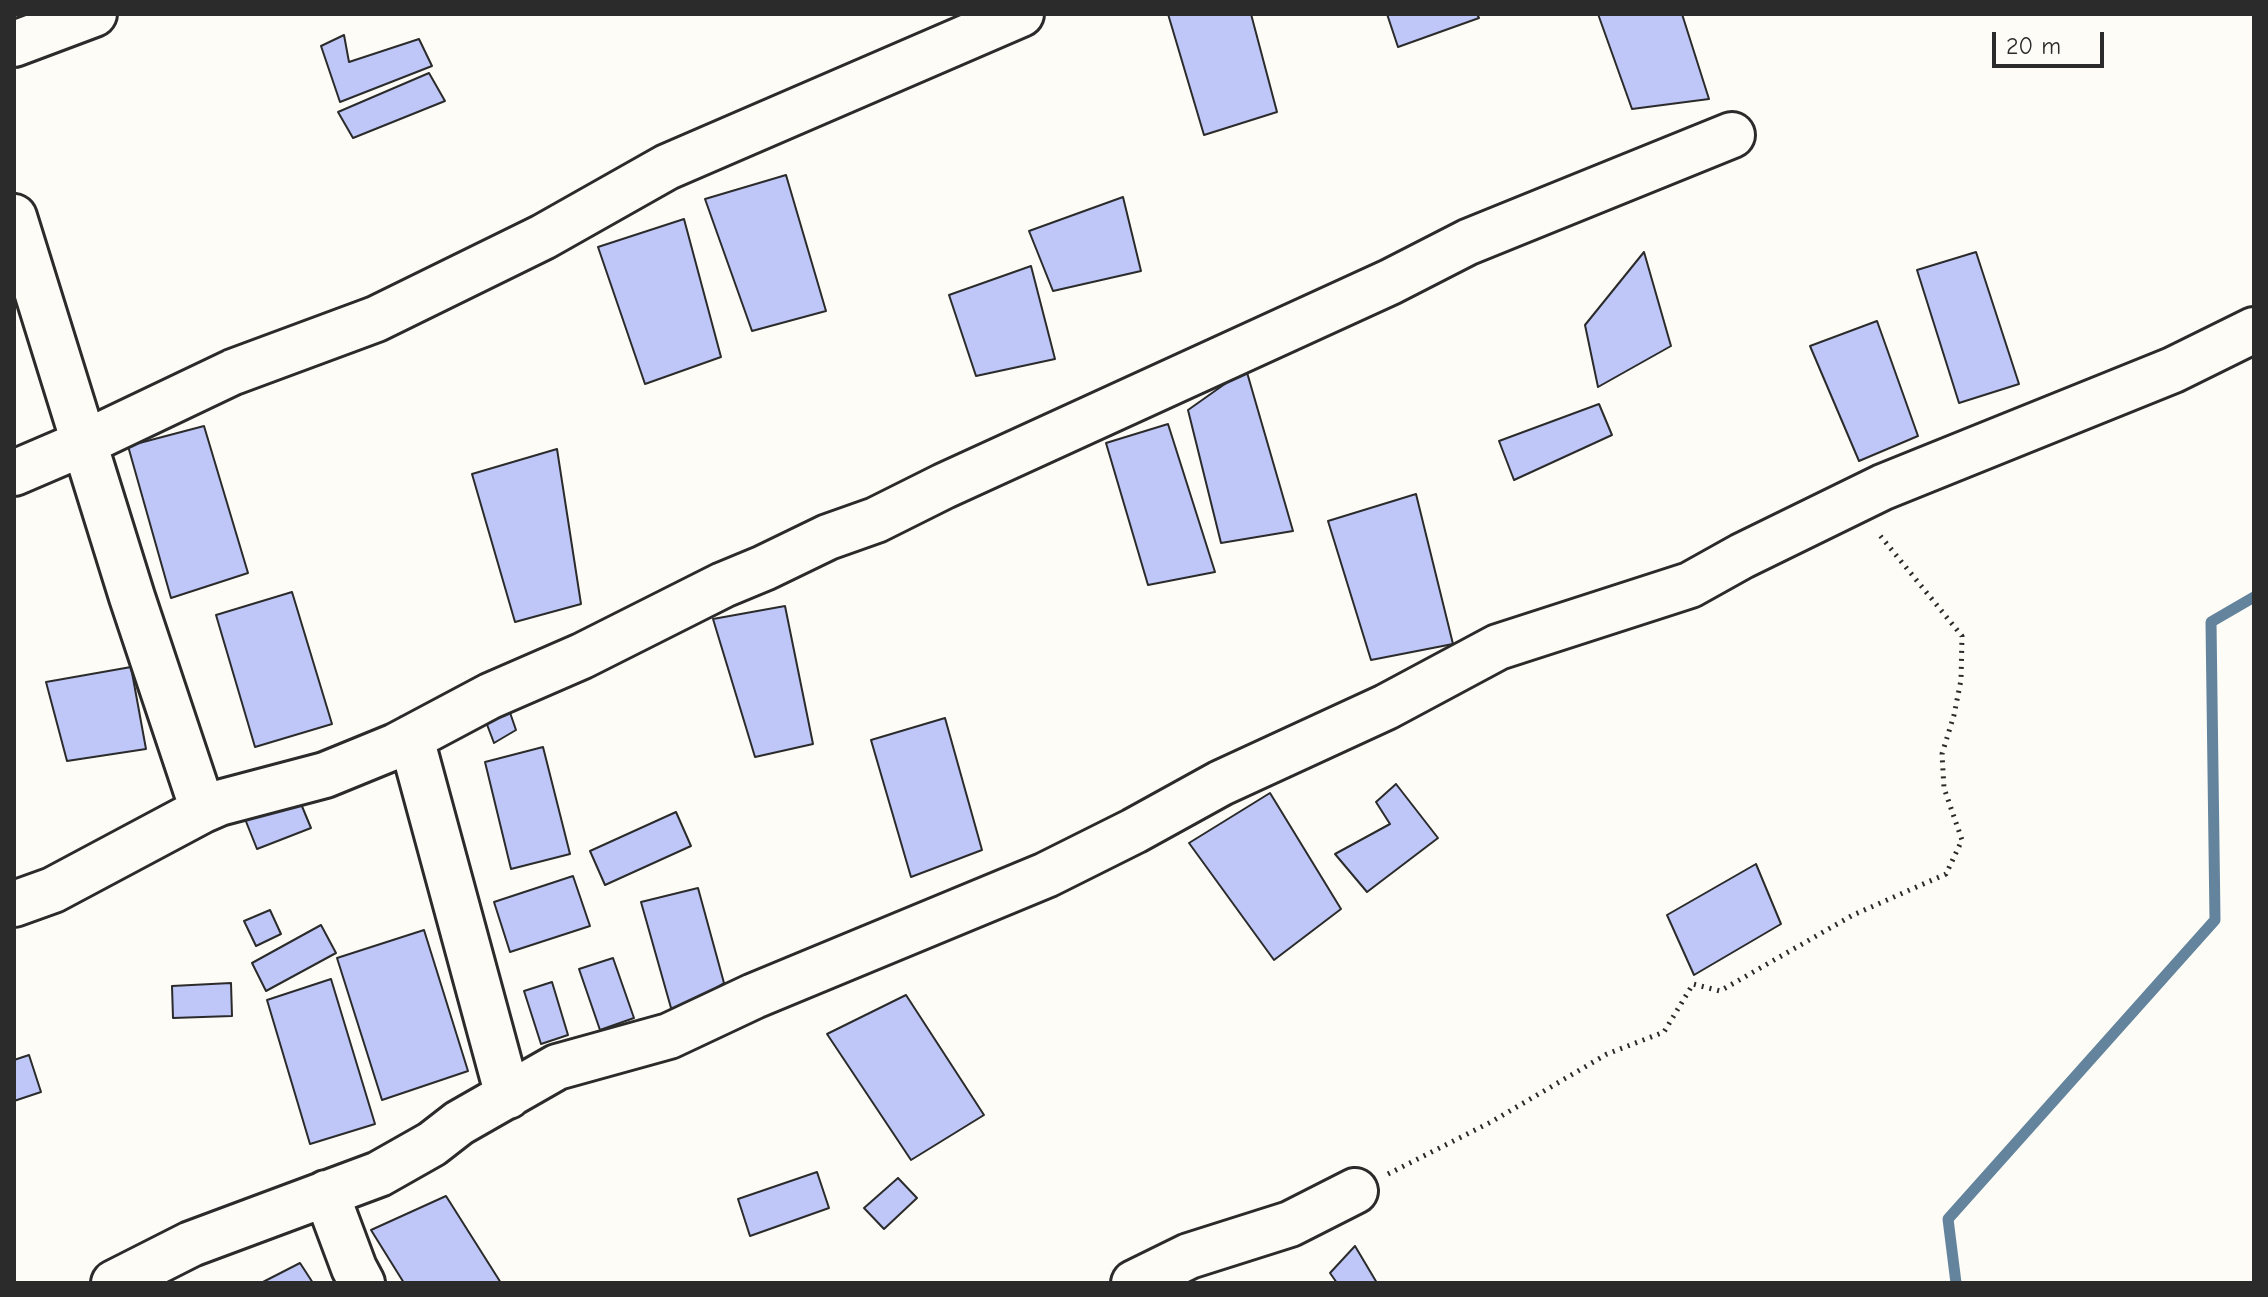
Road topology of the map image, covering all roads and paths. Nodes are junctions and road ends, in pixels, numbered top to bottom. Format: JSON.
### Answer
{"nodes":[{"id":1,"x":94,"y":14,"type":"edge"},
{"id":2,"x":1021,"y":14,"type":"edge"},
{"id":3,"x":14,"y":44,"type":"edge"},
{"id":4,"x":1732,"y":135,"type":"dead end"},
{"id":5,"x":14,"y":217,"type":"edge"},
{"id":6,"x":2254,"y":330,"type":"edge"},
{"id":7,"x":84,"y":443,"type":"junction"},
{"id":8,"x":14,"y":473,"type":"edge"},
{"id":9,"x":1852,"y":502,"type":"junction"},
{"id":10,"x":411,"y":738,"type":"junction"},
{"id":11,"x":203,"y":810,"type":"junction"},
{"id":12,"x":14,"y":904,"type":"edge"},
{"id":13,"x":508,"y":1096,"type":"junction"},
{"id":14,"x":1355,"y":1191,"type":"joint"},
{"id":15,"x":326,"y":1193,"type":"junction"},
{"id":16,"x":114,"y":1283,"type":"edge"},
{"id":17,"x":362,"y":1283,"type":"edge"},
{"id":18,"x":1134,"y":1283,"type":"edge"}],
"edges":[{"from":1,"to":3,"type":"street"},
{"from":2,"to":7,"type":"street"},
{"from":4,"to":10,"type":"street"},
{"from":5,"to":7,"type":"street"},
{"from":6,"to":9,"type":"street"},
{"from":7,"to":8,"type":"street"},
{"from":7,"to":11,"type":"street"},
{"from":9,"to":13,"type":"street"},
{"from":9,"to":14,"type":"path"},
{"from":10,"to":11,"type":"street"},
{"from":10,"to":13,"type":"street"},
{"from":11,"to":12,"type":"street"},
{"from":13,"to":15,"type":"street"},
{"from":14,"to":18,"type":"street"},
{"from":15,"to":16,"type":"street"},
{"from":15,"to":17,"type":"street"}]}
